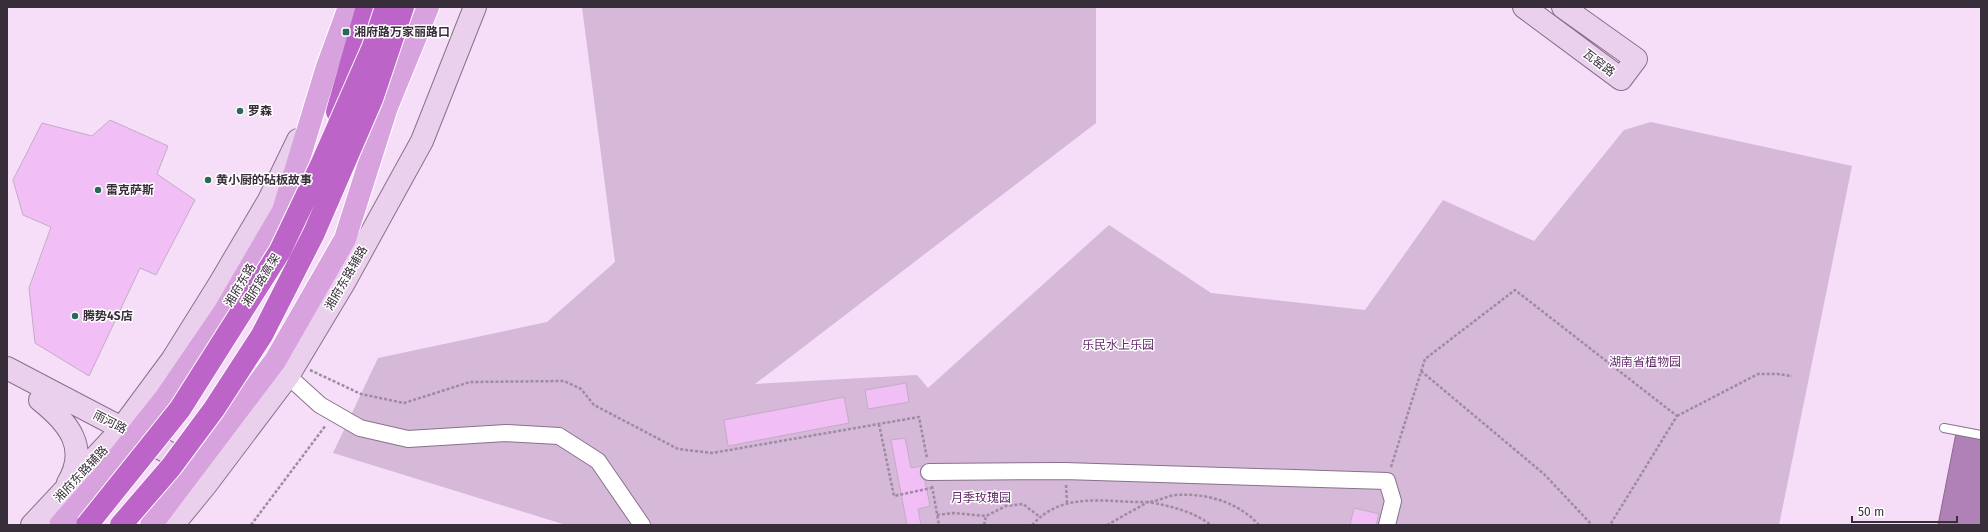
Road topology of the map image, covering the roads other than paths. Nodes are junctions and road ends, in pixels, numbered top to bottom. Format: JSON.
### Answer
{"nodes":[{"id":1,"x":349,"y":7,"type":"edge"},
{"id":2,"x":367,"y":7,"type":"edge"},
{"id":3,"x":386,"y":7,"type":"edge"},
{"id":4,"x":403,"y":7,"type":"edge"},
{"id":5,"x":411,"y":7,"type":"edge"},
{"id":6,"x":428,"y":7,"type":"edge"},
{"id":7,"x":475,"y":7,"type":"edge"},
{"id":8,"x":1524,"y":7,"type":"edge"},
{"id":9,"x":1563,"y":7,"type":"edge"},
{"id":10,"x":388,"y":50,"type":"junction"},
{"id":11,"x":327,"y":67,"type":"junction"},
{"id":12,"x":322,"y":163,"type":"junction"},
{"id":13,"x":7,"y":368,"type":"edge"},
{"id":14,"x":291,"y":370,"type":"junction"},
{"id":15,"x":7,"y":384,"type":"edge"},
{"id":16,"x":40,"y":400,"type":"junction"},
{"id":17,"x":140,"y":405,"type":"junction"},
{"id":18,"x":101,"y":418,"type":"junction"},
{"id":19,"x":1944,"y":428,"type":"dead end"},
{"id":20,"x":1981,"y":435,"type":"edge"},
{"id":21,"x":124,"y":437,"type":"junction"},
{"id":22,"x":200,"y":476,"type":"junction"},
{"id":23,"x":931,"y":480,"type":"road end"},
{"id":24,"x":56,"y":500,"type":"junction"},
{"id":25,"x":32,"y":525,"type":"edge"},
{"id":26,"x":60,"y":525,"type":"edge"},
{"id":27,"x":87,"y":525,"type":"edge"},
{"id":28,"x":122,"y":525,"type":"edge"},
{"id":29,"x":151,"y":525,"type":"edge"},
{"id":30,"x":173,"y":525,"type":"edge"},
{"id":31,"x":642,"y":525,"type":"edge"},
{"id":32,"x":1387,"y":525,"type":"edge"}],
"edges":[{"from":1,"to":11,"type":"main road","name":"湘府东路"},
{"from":2,"to":12,"type":"highway","bridge":true},
{"from":3,"to":12,"type":"highway","name":"湘府路高架","bridge":true},
{"from":4,"to":10,"type":"highway","name":"湘府路高架","bridge":true},
{"from":5,"to":10,"type":"highway","bridge":true},
{"from":6,"to":22,"type":"main road"},
{"from":7,"to":14,"type":"main road","name":"湘府东路辅路"},
{"from":8,"to":9,"type":"main road","name":"瓦窑路"},
{"from":10,"to":28,"type":"highway","name":"湘府路高架","bridge":true},
{"from":11,"to":17,"type":"main road","name":"湘府东路辅路"},
{"from":11,"to":21,"type":"main road","name":"湘府东路"},
{"from":12,"to":27,"type":"highway","name":"湘府路高架","bridge":true},
{"from":13,"to":18,"type":"main road","name":"雨河路"},
{"from":14,"to":22,"type":"main road","name":"湘府东路辅路"},
{"from":14,"to":31,"type":"street"},
{"from":15,"to":16,"type":"main road","name":"雨河路"},
{"from":16,"to":21,"type":"main road","name":"雨河路"},
{"from":16,"to":24,"type":"main road"},
{"from":17,"to":18,"type":"main road"},
{"from":17,"to":21,"type":"main road","name":"湘府东路辅路"},
{"from":18,"to":21,"type":"main road","name":"雨河路"},
{"from":19,"to":20,"type":"lane"},
{"from":21,"to":22,"type":"main road","name":"雨河路"},
{"from":21,"to":24,"type":"main road","name":"湘府东路辅路"},
{"from":21,"to":26,"type":"main road","name":"湘府东路"},
{"from":22,"to":29,"type":"main road"},
{"from":22,"to":30,"type":"main road","name":"湘府东路辅路"},
{"from":23,"to":32,"type":"street"},
{"from":24,"to":25,"type":"main road","name":"湘府东路辅路"}]}
